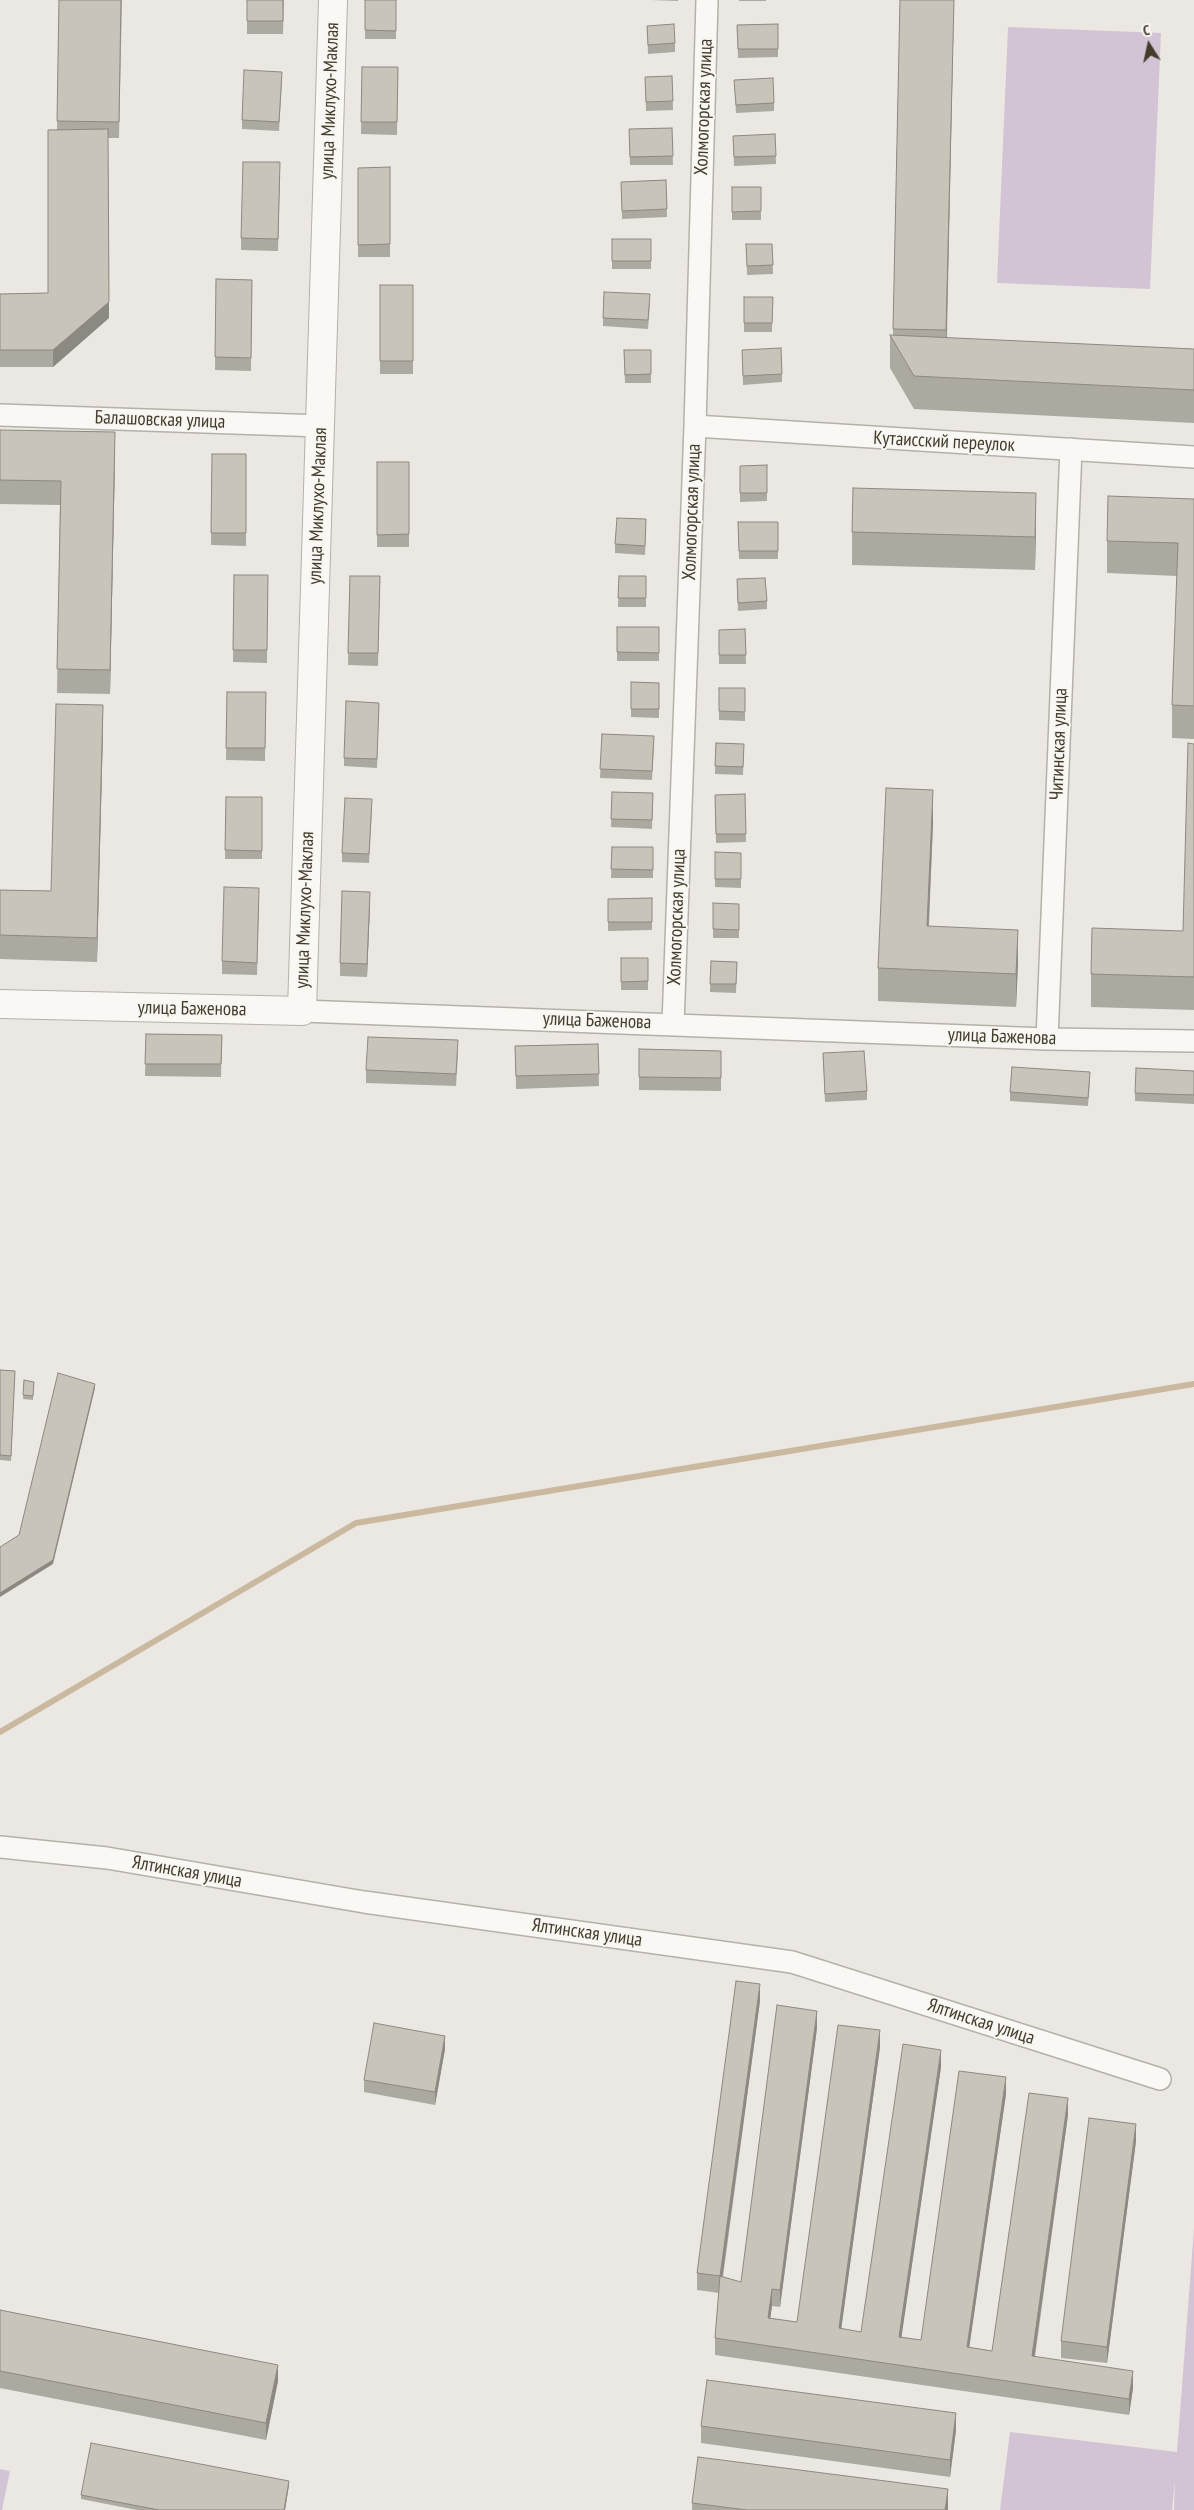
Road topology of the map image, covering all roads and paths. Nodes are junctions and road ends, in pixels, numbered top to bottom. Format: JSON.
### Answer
{"nodes":[{"id":1,"x":333,"y":0,"type":"edge"},
{"id":2,"x":707,"y":0,"type":"edge"},
{"id":3,"x":0,"y":415,"type":"edge"},
{"id":4,"x":320,"y":426,"type":"junction"},
{"id":5,"x":695,"y":426,"type":"junction"},
{"id":6,"x":1071,"y":449,"type":"junction"},
{"id":7,"x":1194,"y":457,"type":"edge"},
{"id":8,"x":0,"y":1004,"type":"edge"},
{"id":9,"x":302,"y":1011,"type":"junction"},
{"id":10,"x":673,"y":1024,"type":"junction"},
{"id":11,"x":1046,"y":1039,"type":"junction"},
{"id":12,"x":1194,"y":1041,"type":"edge"},
{"id":13,"x":0,"y":1847,"type":"edge"},
{"id":14,"x":1160,"y":2079,"type":"dead end"}],
"edges":[{"from":1,"to":4,"type":"street","name":"улица Миклухо-Маклая"},
{"from":2,"to":5,"type":"street","name":"Холмогорская улица"},
{"from":3,"to":4,"type":"street","name":"Балашовская улица"},
{"from":4,"to":9,"type":"street","name":"улица Миклухо-Маклая"},
{"from":5,"to":6,"type":"street","name":"Кутаисский переулок"},
{"from":5,"to":10,"type":"street","name":"Холмогорская улица"},
{"from":6,"to":7,"type":"street","name":"Кутаисский переулок"},
{"from":6,"to":11,"type":"street","name":"Читинская улица"},
{"from":8,"to":9,"type":"street","name":"улица Баженова"},
{"from":9,"to":10,"type":"street","name":"улица Баженова"},
{"from":10,"to":11,"type":"street","name":"улица Баженова"},
{"from":11,"to":12,"type":"street","name":"улица Баженова"},
{"from":13,"to":14,"type":"street","name":"Ялтинская улица"}]}
